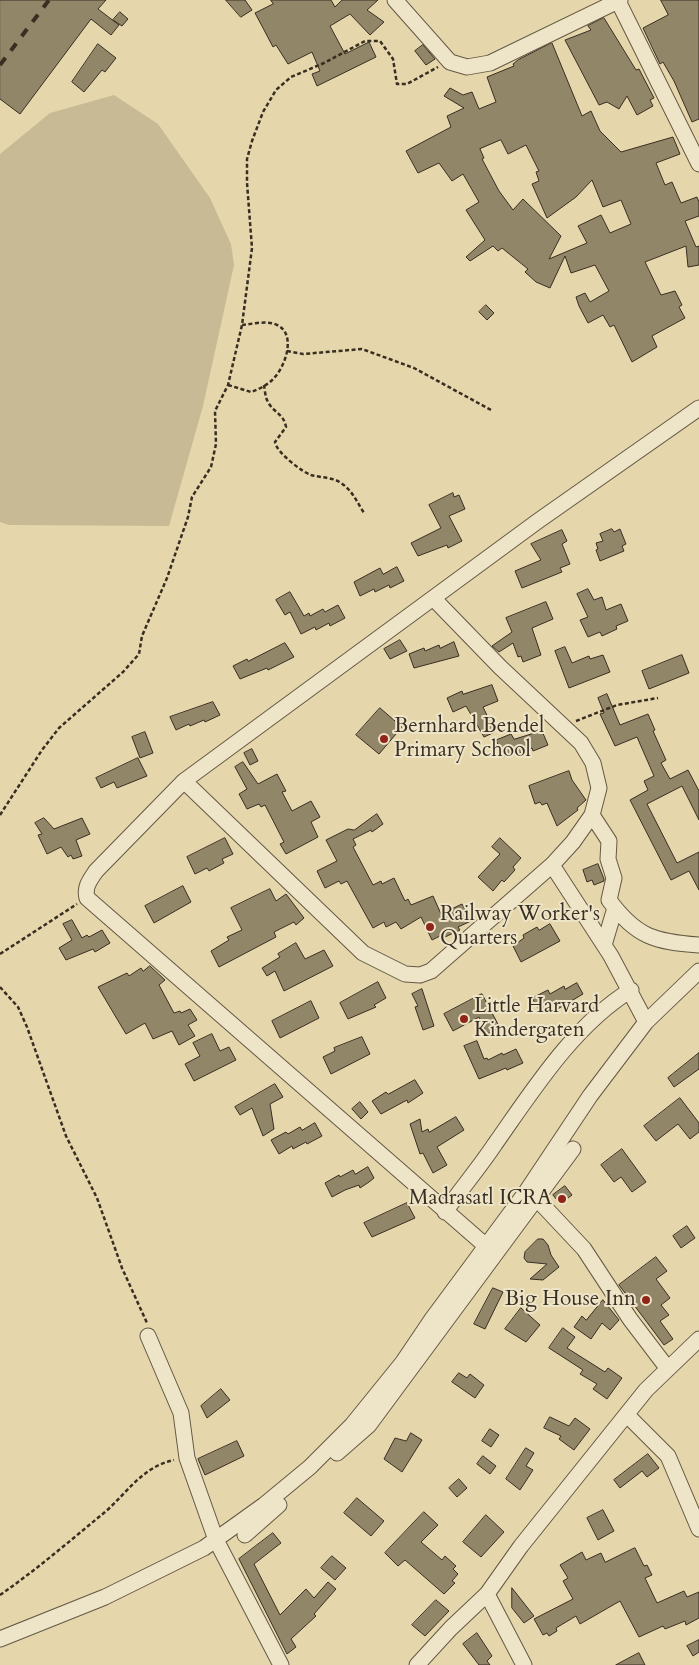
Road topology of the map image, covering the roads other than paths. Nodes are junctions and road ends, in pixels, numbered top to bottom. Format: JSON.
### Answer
{"nodes":[{"id":1,"x":619,"y":0,"type":"edge"},
{"id":2,"x":398,"y":1,"type":"edge"},
{"id":3,"x":699,"y":164,"type":"edge"},
{"id":4,"x":699,"y":408,"type":"edge"},
{"id":5,"x":434,"y":599,"type":"junction"},
{"id":6,"x":184,"y":781,"type":"junction"},
{"id":7,"x":592,"y":815,"type":"junction"},
{"id":8,"x":552,"y":866,"type":"junction"},
{"id":9,"x":615,"y":908,"type":"junction"},
{"id":10,"x":604,"y":945,"type":"junction"},
{"id":11,"x":699,"y":945,"type":"edge"},
{"id":12,"x":699,"y":971,"type":"edge"},
{"id":13,"x":631,"y":990,"type":"junction"},
{"id":14,"x":646,"y":1022,"type":"junction"},
{"id":15,"x":573,"y":1149,"type":"dead end"},
{"id":16,"x":531,"y":1195,"type":"junction"},
{"id":17,"x":445,"y":1212,"type":"junction"},
{"id":18,"x":486,"y":1246,"type":"junction"},
{"id":19,"x":148,"y":1336,"type":"road end"},
{"id":20,"x":699,"y":1339,"type":"edge"},
{"id":21,"x":668,"y":1368,"type":"junction"},
{"id":22,"x":627,"y":1416,"type":"junction"},
{"id":23,"x":699,"y":1530,"type":"edge"},
{"id":24,"x":245,"y":1535,"type":"dead end"},
{"id":25,"x":216,"y":1540,"type":"junction"},
{"id":26,"x":487,"y":1594,"type":"junction"},
{"id":27,"x":0,"y":1639,"type":"edge"},
{"id":28,"x":281,"y":1665,"type":"edge"},
{"id":29,"x":417,"y":1665,"type":"edge"},
{"id":30,"x":524,"y":1665,"type":"edge"}],
"edges":[{"from":1,"to":2,"type":"street"},
{"from":1,"to":3,"type":"street"},
{"from":4,"to":5,"type":"street"},
{"from":5,"to":6,"type":"street"},
{"from":5,"to":7,"type":"street"},
{"from":6,"to":8,"type":"street"},
{"from":6,"to":17,"type":"street"},
{"from":7,"to":8,"type":"street"},
{"from":7,"to":9,"type":"street"},
{"from":8,"to":10,"type":"street"},
{"from":9,"to":10,"type":"street"},
{"from":9,"to":11,"type":"street"},
{"from":10,"to":13,"type":"street"},
{"from":12,"to":14,"type":"street"},
{"from":13,"to":14,"type":"street"},
{"from":13,"to":17,"type":"street"},
{"from":14,"to":16,"type":"street"},
{"from":15,"to":16,"type":"street"},
{"from":16,"to":18,"type":"street"},
{"from":16,"to":21,"type":"street"},
{"from":16,"to":24,"type":"street"},
{"from":17,"to":18,"type":"street"},
{"from":18,"to":25,"type":"street"},
{"from":19,"to":25,"type":"street"},
{"from":20,"to":21,"type":"street"},
{"from":21,"to":22,"type":"street"},
{"from":22,"to":23,"type":"street"},
{"from":22,"to":26,"type":"street"},
{"from":25,"to":27,"type":"street"},
{"from":25,"to":28,"type":"street"},
{"from":26,"to":29,"type":"street"},
{"from":26,"to":30,"type":"street"}]}
